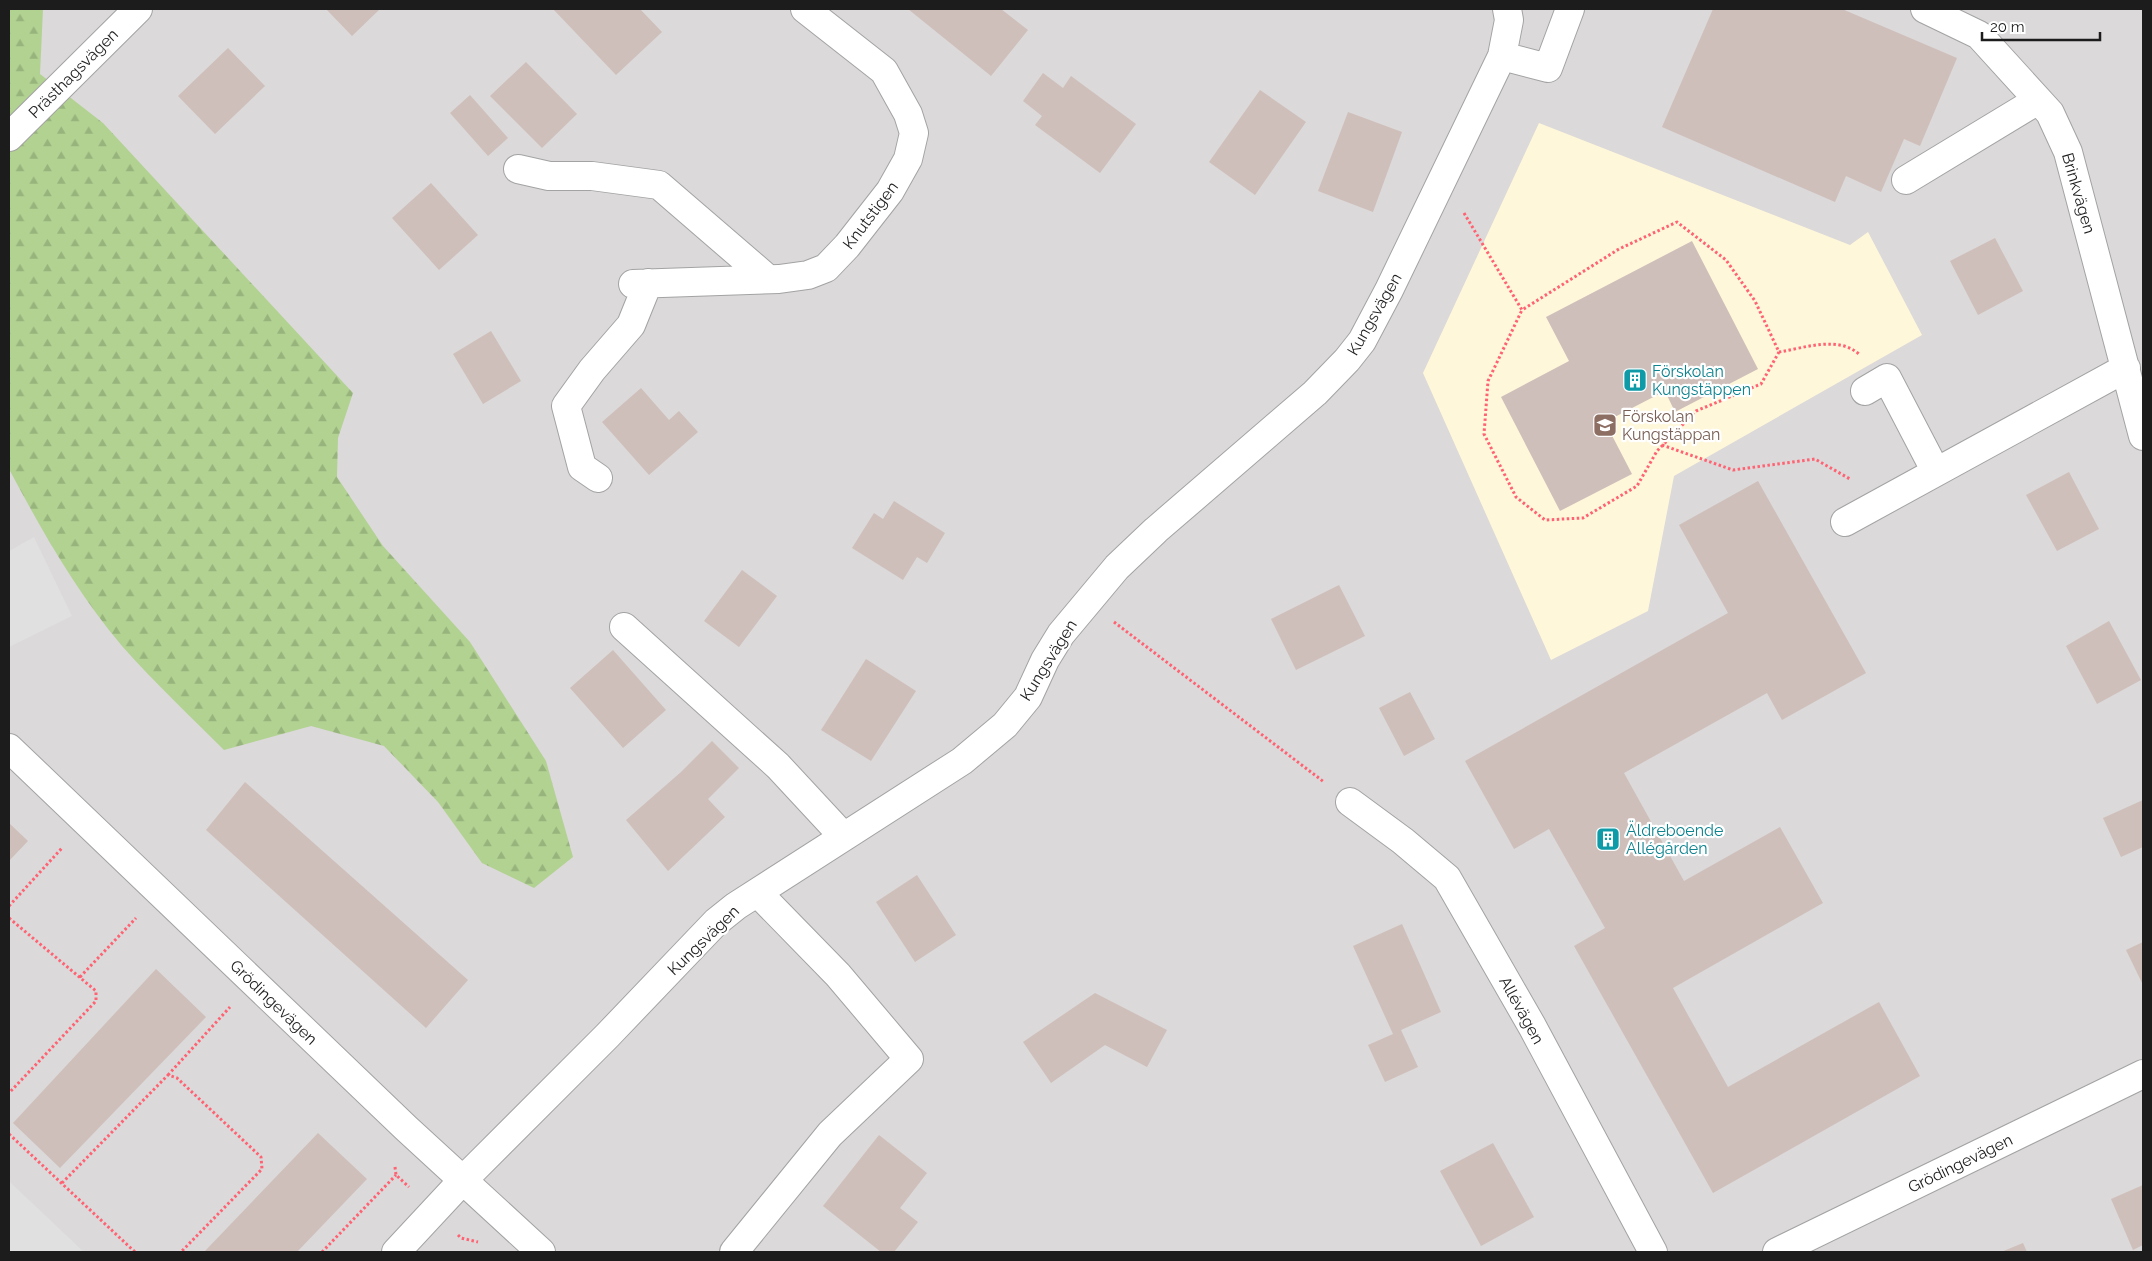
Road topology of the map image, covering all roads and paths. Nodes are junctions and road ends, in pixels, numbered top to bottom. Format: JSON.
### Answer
{"nodes":[{"id":1,"x":138,"y":9,"type":"edge"},
{"id":2,"x":805,"y":9,"type":"edge"},
{"id":3,"x":1507,"y":9,"type":"edge"},
{"id":4,"x":1570,"y":9,"type":"edge"},
{"id":5,"x":1925,"y":9,"type":"edge"},
{"id":6,"x":1502,"y":56,"type":"junction"},
{"id":7,"x":2038,"y":100,"type":"junction"},
{"id":8,"x":9,"y":137,"type":"edge"},
{"id":9,"x":518,"y":169,"type":"dead end"},
{"id":10,"x":1906,"y":180,"type":"dead end"},
{"id":11,"x":1434,"y":196,"type":"junction"},
{"id":12,"x":768,"y":279,"type":"junction"},
{"id":13,"x":1522,"y":310,"type":"junction"},
{"id":14,"x":1779,"y":352,"type":"junction"},
{"id":15,"x":2126,"y":368,"type":"junction"},
{"id":16,"x":1876,"y":385,"type":"joint"},
{"id":17,"x":2143,"y":436,"type":"edge"},
{"id":18,"x":1662,"y":446,"type":"junction"},
{"id":19,"x":1936,"y":472,"type":"junction"},
{"id":20,"x":598,"y":478,"type":"dead end"},
{"id":21,"x":1875,"y":506,"type":"junction"},
{"id":22,"x":1846,"y":522,"type":"dead end"},
{"id":23,"x":1087,"y":602,"type":"junction"},
{"id":24,"x":624,"y":627,"type":"dead end"},
{"id":25,"x":9,"y":748,"type":"edge"},
{"id":26,"x":1350,"y":802,"type":"joint"},
{"id":27,"x":843,"y":836,"type":"junction"},
{"id":28,"x":69,"y":840,"type":"dead end"},
{"id":29,"x":758,"y":893,"type":"junction"},
{"id":30,"x":9,"y":906,"type":"edge"},
{"id":31,"x":139,"y":915,"type":"dead end"},
{"id":32,"x":9,"y":918,"type":"edge"},
{"id":33,"x":80,"y":977,"type":"junction"},
{"id":34,"x":233,"y":1004,"type":"dead end"},
{"id":35,"x":2143,"y":1074,"type":"edge"},
{"id":36,"x":168,"y":1075,"type":"junction"},
{"id":37,"x":9,"y":1093,"type":"edge"},
{"id":38,"x":9,"y":1134,"type":"edge"},
{"id":39,"x":396,"y":1175,"type":"dead end"},
{"id":40,"x":463,"y":1180,"type":"junction"},
{"id":41,"x":62,"y":1183,"type":"junction"},
{"id":42,"x":135,"y":1252,"type":"edge"},
{"id":43,"x":181,"y":1252,"type":"edge"},
{"id":44,"x":322,"y":1252,"type":"edge"},
{"id":45,"x":396,"y":1252,"type":"edge"},
{"id":46,"x":541,"y":1252,"type":"edge"},
{"id":47,"x":734,"y":1252,"type":"edge"},
{"id":48,"x":1653,"y":1252,"type":"edge"},
{"id":49,"x":1777,"y":1252,"type":"edge"}],
"edges":[{"from":1,"to":8,"type":"street","name":"Prästhagsvägen"},
{"from":2,"to":12,"type":"street","name":"Knutstigen"},
{"from":3,"to":6,"type":"street","name":"Kungsvägen"},
{"from":4,"to":6,"type":"street"},
{"from":5,"to":7,"type":"street","name":"Brinkvägen"},
{"from":6,"to":11,"type":"street","name":"Kungsvägen"},
{"from":7,"to":10,"type":"street"},
{"from":7,"to":15,"type":"street","name":"Brinkvägen"},
{"from":9,"to":12,"type":"street"},
{"from":11,"to":13,"type":"path"},
{"from":11,"to":23,"type":"street","name":"Kungsvägen"},
{"from":12,"to":20,"type":"street","name":"Knutstigen"},
{"from":13,"to":14,"type":"path"},
{"from":13,"to":18,"type":"path"},
{"from":14,"to":16,"type":"path"},
{"from":14,"to":18,"type":"path"},
{"from":15,"to":17,"type":"street","name":"Brinkvägen"},
{"from":15,"to":19,"type":"street"},
{"from":16,"to":19,"type":"street"},
{"from":18,"to":21,"type":"path"},
{"from":19,"to":21,"type":"street"},
{"from":21,"to":22,"type":"street"},
{"from":23,"to":26,"type":"path"},
{"from":23,"to":27,"type":"street","name":"Kungsvägen"},
{"from":24,"to":27,"type":"street"},
{"from":25,"to":40,"type":"street","name":"Grödingevägen"},
{"from":26,"to":48,"type":"street","name":"Allévägen"},
{"from":27,"to":29,"type":"street","name":"Kungsvägen"},
{"from":28,"to":30,"type":"path"},
{"from":29,"to":40,"type":"street","name":"Kungsvägen"},
{"from":29,"to":47,"type":"street"},
{"from":31,"to":33,"type":"path"},
{"from":32,"to":33,"type":"path"},
{"from":33,"to":37,"type":"path"},
{"from":34,"to":36,"type":"path"},
{"from":35,"to":49,"type":"street","name":"Grödingevägen"},
{"from":36,"to":41,"type":"path"},
{"from":36,"to":43,"type":"path"},
{"from":38,"to":41,"type":"path"},
{"from":39,"to":44,"type":"path"},
{"from":40,"to":45,"type":"street","name":"Kungsvägen"},
{"from":40,"to":46,"type":"street","name":"Grödingevägen"},
{"from":41,"to":42,"type":"path"}]}
